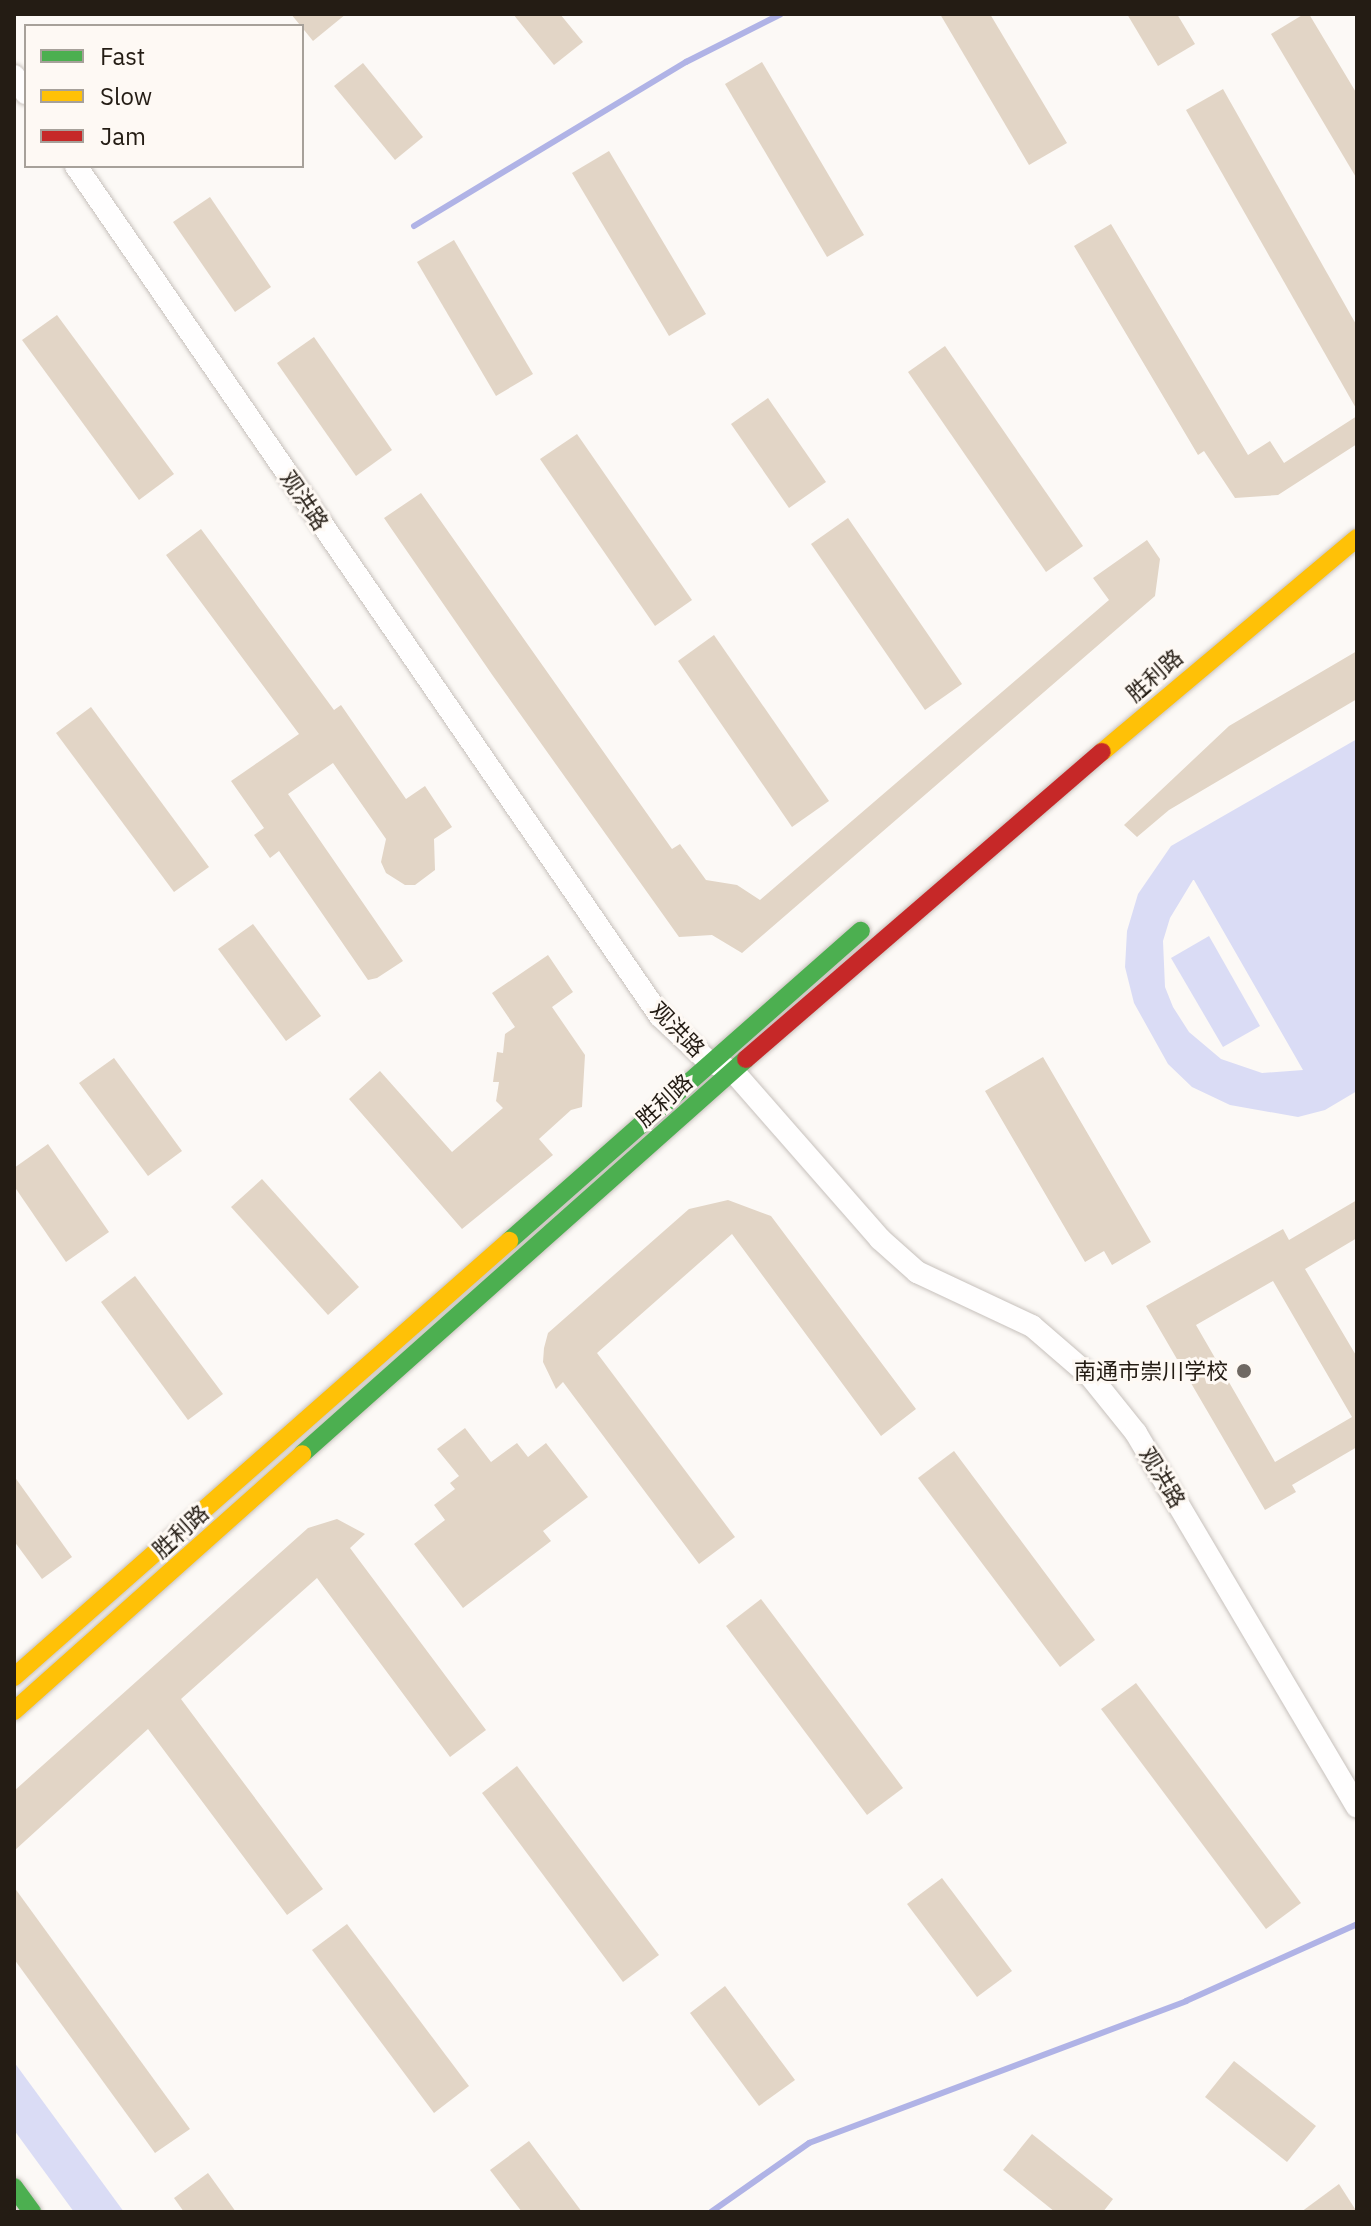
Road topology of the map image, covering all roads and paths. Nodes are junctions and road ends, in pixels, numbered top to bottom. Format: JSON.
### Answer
{"nodes":[{"id":1,"x":77,"y":168,"type":"edge"},
{"id":2,"x":1357,"y":515,"type":"edge"},
{"id":3,"x":1357,"y":538,"type":"edge"},
{"id":4,"x":985,"y":826,"type":"dead end"},
{"id":5,"x":877,"y":918,"type":"dead end"},
{"id":6,"x":708,"y":1061,"type":"junction"},
{"id":7,"x":733,"y":1071,"type":"junction"},
{"id":8,"x":14,"y":1677,"type":"edge"},
{"id":9,"x":14,"y":1711,"type":"edge"},
{"id":10,"x":1357,"y":1806,"type":"edge"},
{"id":11,"x":14,"y":2187,"type":"edge"},
{"id":12,"x":32,"y":2212,"type":"edge"}],
"edges":[{"from":1,"to":6,"type":"street","name":"观洪路"},
{"from":2,"to":4,"type":"street","name":"胜利路"},
{"from":3,"to":7,"type":"street","name":"胜利路"},
{"from":5,"to":6,"type":"street","name":"胜利路"},
{"from":6,"to":7,"type":"street","name":"观洪路"},
{"from":6,"to":8,"type":"street","name":"胜利路"},
{"from":7,"to":9,"type":"street","name":"胜利路"},
{"from":7,"to":10,"type":"street","name":"观洪路"},
{"from":11,"to":12,"type":"street"}]}
